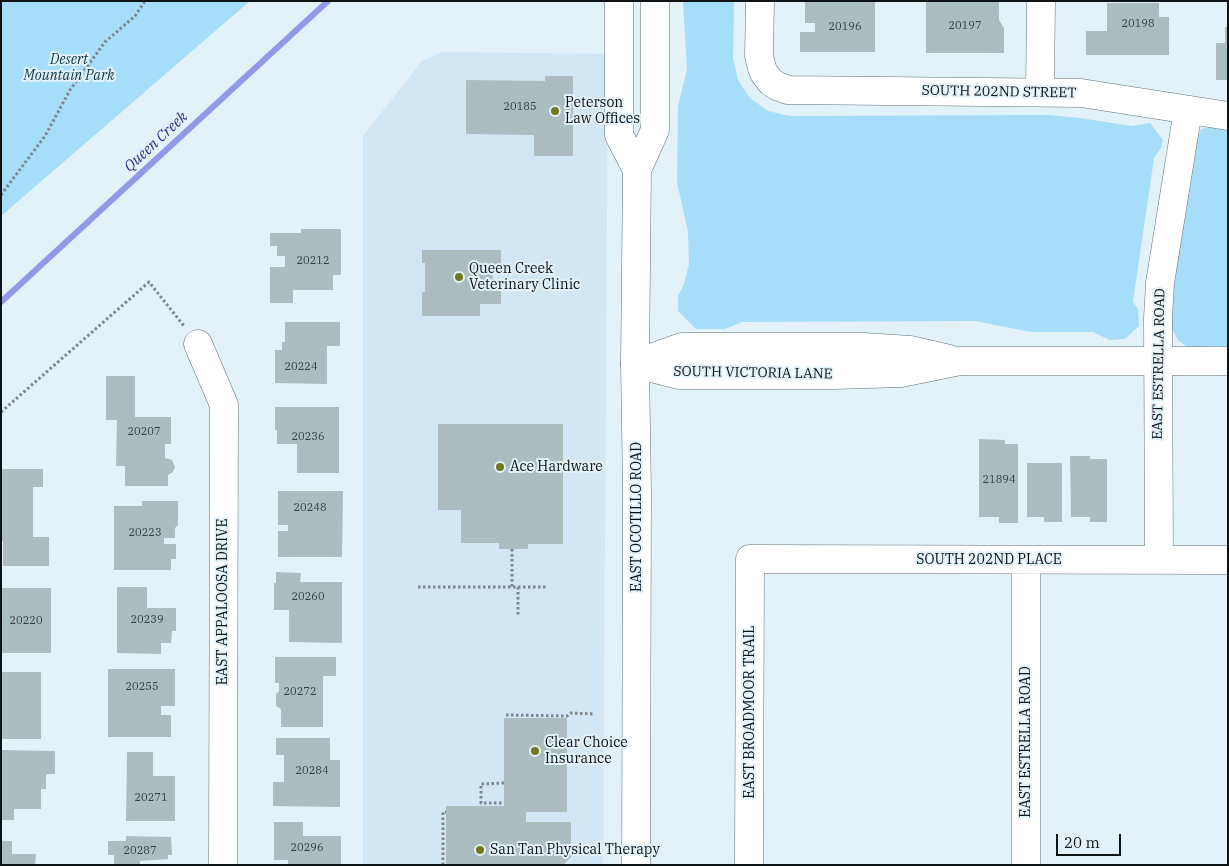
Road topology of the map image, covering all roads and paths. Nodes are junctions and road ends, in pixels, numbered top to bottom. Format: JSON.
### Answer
{"nodes":[{"id":1,"x":145,"y":1,"type":"edge"},
{"id":2,"x":619,"y":1,"type":"edge"},
{"id":3,"x":654,"y":1,"type":"edge"},
{"id":4,"x":760,"y":1,"type":"edge"},
{"id":5,"x":1041,"y":1,"type":"edge"},
{"id":6,"x":1040,"y":91,"type":"junction"},
{"id":7,"x":1188,"y":110,"type":"junction"},
{"id":8,"x":1228,"y":116,"type":"edge"},
{"id":9,"x":637,"y":170,"type":"junction"},
{"id":10,"x":1,"y":195,"type":"edge"},
{"id":11,"x":198,"y":344,"type":"joint"},
{"id":12,"x":1158,"y":361,"type":"junction"},
{"id":13,"x":1228,"y":361,"type":"edge"},
{"id":14,"x":635,"y":364,"type":"junction"},
{"id":15,"x":1,"y":412,"type":"edge"},
{"id":16,"x":512,"y":549,"type":"dead end"},
{"id":17,"x":750,"y":559,"type":"joint"},
{"id":18,"x":1026,"y":560,"type":"junction"},
{"id":19,"x":1159,"y":560,"type":"junction"},
{"id":20,"x":1228,"y":560,"type":"edge"},
{"id":21,"x":418,"y":587,"type":"dead end"},
{"id":22,"x":512,"y":587,"type":"junction"},
{"id":23,"x":518,"y":587,"type":"junction"},
{"id":24,"x":546,"y":587,"type":"dead end"},
{"id":25,"x":518,"y":616,"type":"dead end"},
{"id":26,"x":594,"y":714,"type":"dead end"},
{"id":27,"x":506,"y":716,"type":"dead end"},
{"id":28,"x":504,"y":783,"type":"dead end"},
{"id":29,"x":504,"y":803,"type":"dead end"},
{"id":30,"x":446,"y":812,"type":"dead end"},
{"id":31,"x":222,"y":865,"type":"edge"},
{"id":32,"x":443,"y":865,"type":"edge"},
{"id":33,"x":636,"y":865,"type":"edge"},
{"id":34,"x":749,"y":865,"type":"edge"},
{"id":35,"x":1026,"y":865,"type":"edge"}],
"edges":[{"from":1,"to":10,"type":"path"},
{"from":2,"to":9,"type":"street","name":"EAST OCOTILLO ROAD"},
{"from":3,"to":9,"type":"street","name":"EAST OCOTILLO ROAD"},
{"from":4,"to":6,"type":"street","name":"SOUTH 202ND STREET"},
{"from":5,"to":6,"type":"street"},
{"from":6,"to":7,"type":"street","name":"SOUTH 202ND STREET"},
{"from":7,"to":8,"type":"street","name":"SOUTH 202ND STREET"},
{"from":7,"to":12,"type":"street","name":"EAST ESTRELLA ROAD"},
{"from":9,"to":14,"type":"street","name":"EAST OCOTILLO ROAD"},
{"from":11,"to":15,"type":"path"},
{"from":11,"to":31,"type":"street","name":"EAST APPALOOSA DRIVE"},
{"from":12,"to":13,"type":"street","name":"SOUTH VICTORIA LANE"},
{"from":12,"to":14,"type":"street","name":"SOUTH VICTORIA LANE"},
{"from":12,"to":19,"type":"street","name":"EAST ESTRELLA ROAD"},
{"from":14,"to":33,"type":"street","name":"EAST OCOTILLO ROAD"},
{"from":16,"to":22,"type":"path"},
{"from":17,"to":18,"type":"street","name":"SOUTH 202ND PLACE"},
{"from":17,"to":34,"type":"street","name":"EAST BROADMOOR TRAIL"},
{"from":18,"to":19,"type":"street","name":"SOUTH 202ND PLACE"},
{"from":18,"to":35,"type":"street","name":"EAST ESTRELLA ROAD"},
{"from":19,"to":20,"type":"street","name":"SOUTH 202ND PLACE"},
{"from":21,"to":22,"type":"path"},
{"from":22,"to":23,"type":"path"},
{"from":23,"to":24,"type":"path"},
{"from":23,"to":25,"type":"path"},
{"from":26,"to":27,"type":"path"},
{"from":28,"to":29,"type":"path"},
{"from":30,"to":32,"type":"path"}]}
